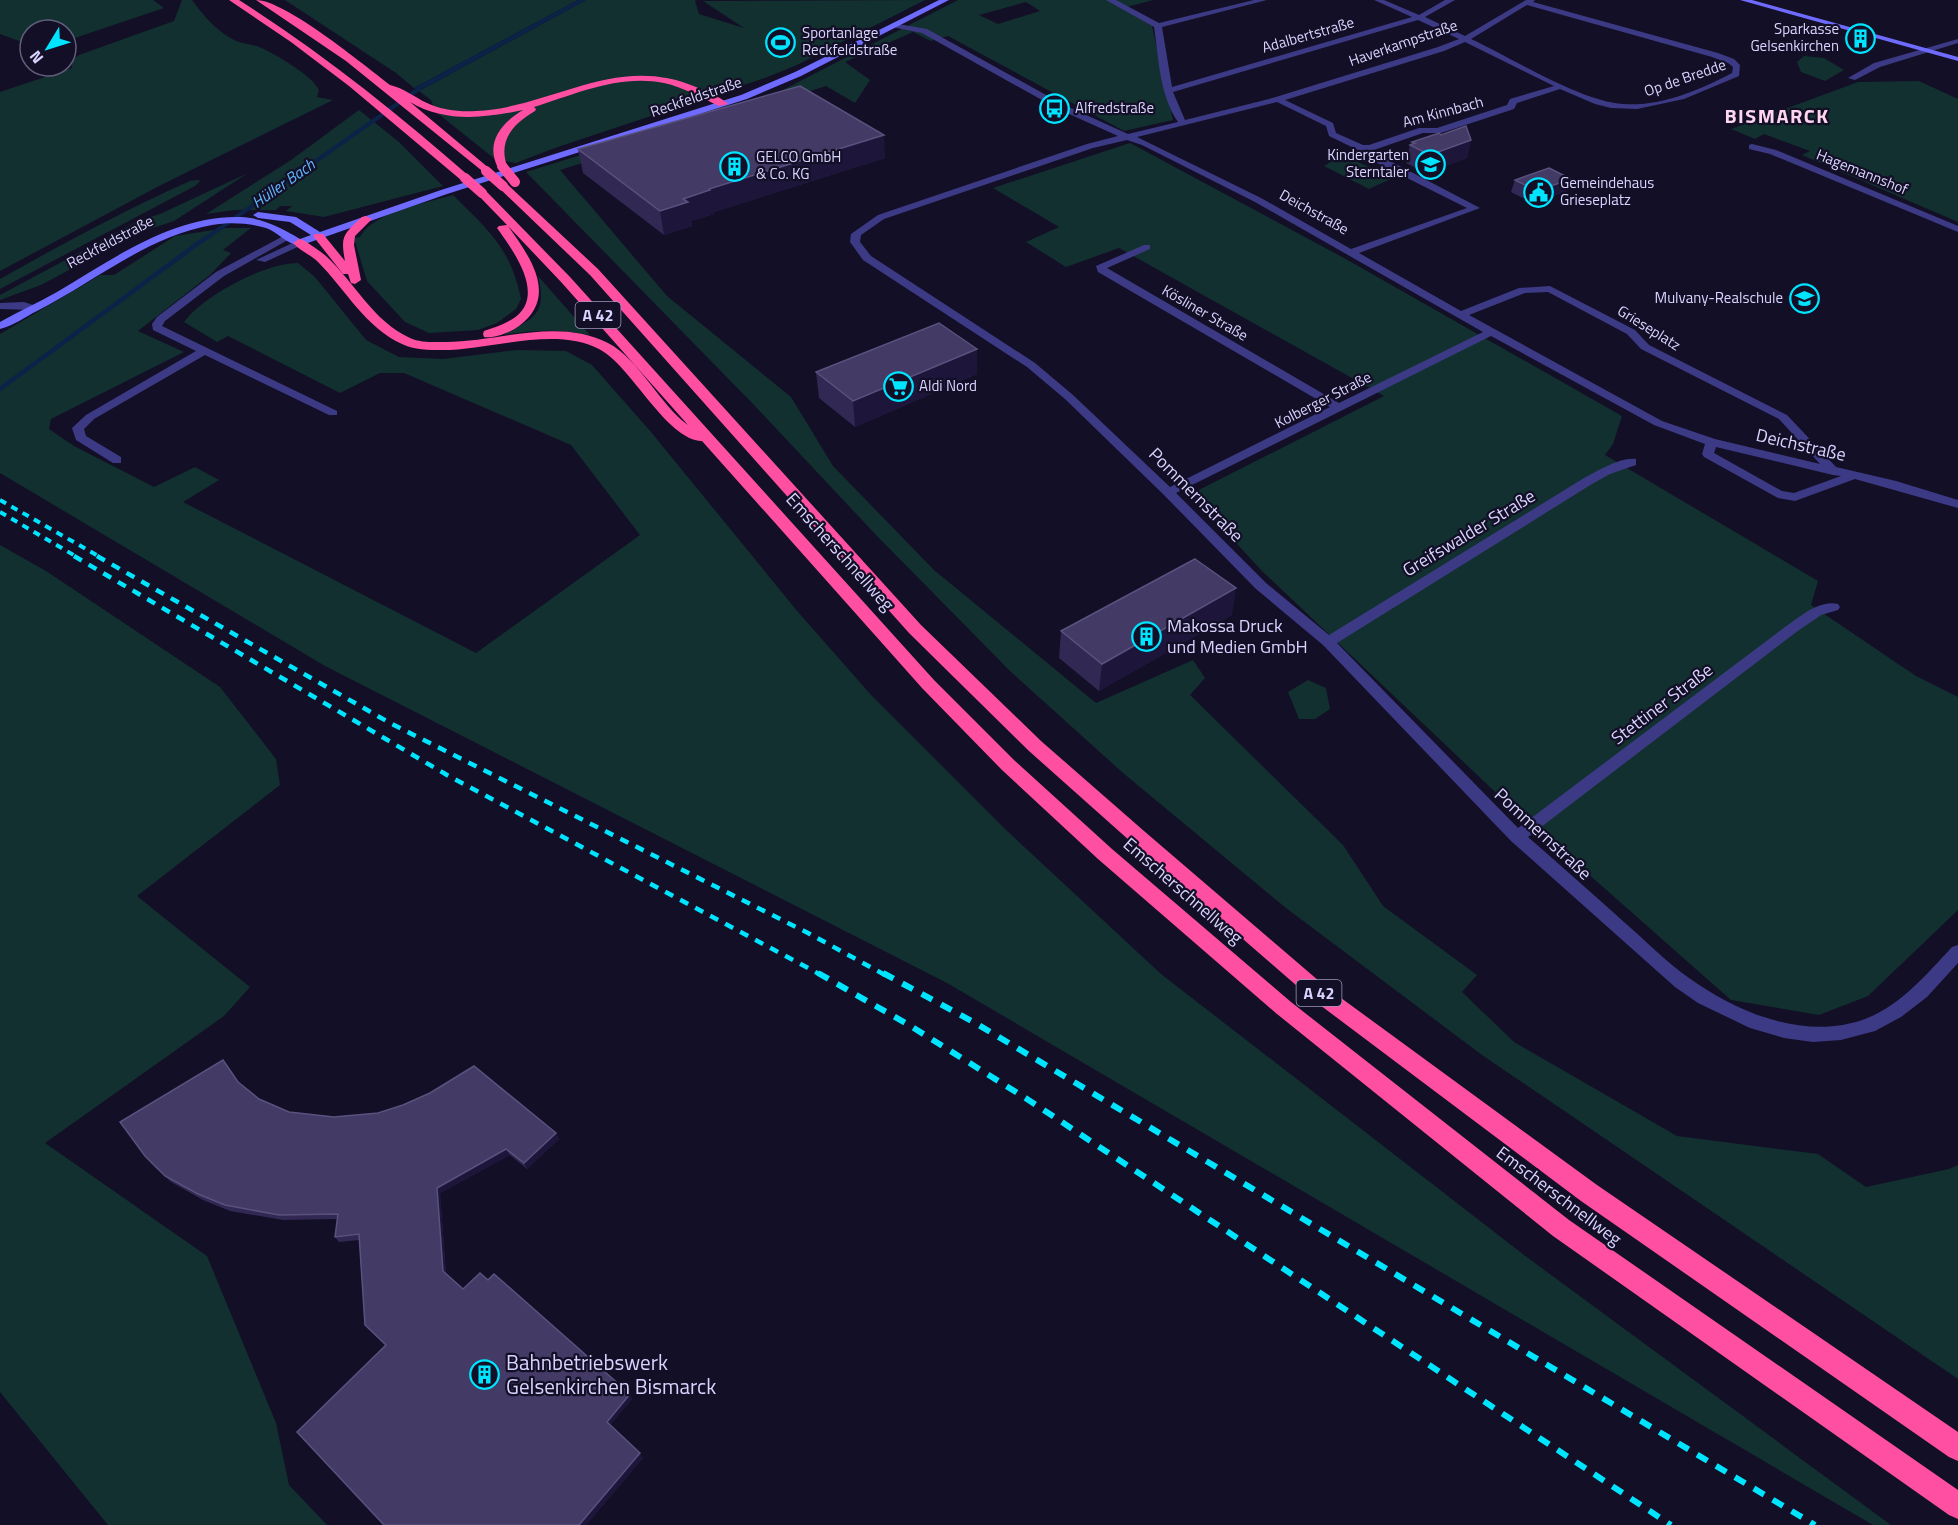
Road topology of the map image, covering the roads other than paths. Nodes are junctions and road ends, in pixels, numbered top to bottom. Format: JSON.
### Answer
{"nodes":[{"id":1,"x":233,"y":0,"type":"edge"},
{"id":2,"x":260,"y":0,"type":"edge"},
{"id":3,"x":945,"y":0,"type":"edge"},
{"id":4,"x":1110,"y":0,"type":"edge"},
{"id":5,"x":1263,"y":0,"type":"edge"},
{"id":6,"x":1378,"y":0,"type":"edge"},
{"id":7,"x":1450,"y":0,"type":"edge"},
{"id":8,"x":1744,"y":0,"type":"edge"},
{"id":9,"x":1529,"y":1,"type":"edge"},
{"id":10,"x":1420,"y":17,"type":"junction"},
{"id":11,"x":895,"y":25,"type":"junction"},
{"id":12,"x":1158,"y":26,"type":"junction"},
{"id":13,"x":1465,"y":39,"type":"junction"},
{"id":14,"x":1958,"y":41,"type":"edge"},
{"id":15,"x":1927,"y":49,"type":"junction"},
{"id":16,"x":1958,"y":59,"type":"edge"},
{"id":17,"x":1852,"y":78,"type":"dead end"},
{"id":18,"x":1562,"y":86,"type":"junction"},
{"id":19,"x":1169,"y":90,"type":"junction"},
{"id":20,"x":1279,"y":99,"type":"junction"},
{"id":21,"x":723,"y":104,"type":"junction"},
{"id":22,"x":415,"y":105,"type":"junction"},
{"id":23,"x":710,"y":108,"type":"junction"},
{"id":24,"x":1182,"y":122,"type":"junction"},
{"id":25,"x":1125,"y":136,"type":"junction"},
{"id":26,"x":1752,"y":147,"type":"dead end"},
{"id":27,"x":1361,"y":148,"type":"junction"},
{"id":28,"x":509,"y":184,"type":"junction"},
{"id":29,"x":444,"y":192,"type":"junction"},
{"id":30,"x":482,"y":193,"type":"junction"},
{"id":31,"x":366,"y":219,"type":"junction"},
{"id":32,"x":205,"y":221,"type":"junction"},
{"id":33,"x":1958,"y":229,"type":"edge"},
{"id":34,"x":314,"y":233,"type":"junction"},
{"id":35,"x":295,"y":239,"type":"junction"},
{"id":36,"x":1147,"y":247,"type":"dead end"},
{"id":37,"x":1352,"y":252,"type":"junction"},
{"id":38,"x":356,"y":282,"type":"junction"},
{"id":39,"x":27,"y":308,"type":"junction"},
{"id":40,"x":1,"y":313,"type":"edge"},
{"id":41,"x":1461,"y":315,"type":"junction"},
{"id":42,"x":0,"y":326,"type":"edge"},
{"id":43,"x":1491,"y":332,"type":"junction"},
{"id":44,"x":204,"y":351,"type":"junction"},
{"id":45,"x":1339,"y":408,"type":"junction"},
{"id":46,"x":333,"y":413,"type":"dead end"},
{"id":47,"x":710,"y":442,"type":"junction"},
{"id":48,"x":1711,"y":442,"type":"junction"},
{"id":49,"x":117,"y":460,"type":"dead end"},
{"id":50,"x":1632,"y":462,"type":"dead end"},
{"id":51,"x":1833,"y":471,"type":"junction"},
{"id":52,"x":1855,"y":476,"type":"junction"},
{"id":53,"x":1168,"y":492,"type":"junction"},
{"id":54,"x":1958,"y":504,"type":"edge"},
{"id":55,"x":1833,"y":607,"type":"dead end"},
{"id":56,"x":1328,"y":642,"type":"junction"},
{"id":57,"x":1517,"y":837,"type":"junction"},
{"id":58,"x":1958,"y":952,"type":"edge"},
{"id":59,"x":1958,"y":1448,"type":"edge"},
{"id":60,"x":1958,"y":1506,"type":"edge"}],
"edges":[{"from":1,"to":30,"type":"highway","number":"A 42","bridge":true},
{"from":2,"to":22,"type":"highway","number":"A 42"},
{"from":3,"to":11,"type":"street","name":"Reckfeldstraße"},
{"from":4,"to":12,"type":"street"},
{"from":5,"to":12,"type":"street"},
{"from":6,"to":10,"type":"street","name":"Op de Bredde"},
{"from":7,"to":10,"type":"street","name":"Adalbertstraße"},
{"from":8,"to":15,"type":"street"},
{"from":9,"to":13,"type":"street","name":"Haverkampstraße"},
{"from":9,"to":18,"type":"street","name":"Op de Bredde"},
{"from":10,"to":13,"type":"street","name":"Op de Bredde"},
{"from":10,"to":19,"type":"street","name":"Adalbertstraße"},
{"from":11,"to":21,"type":"street","name":"Reckfeldstraße"},
{"from":11,"to":25,"type":"street","name":"Deichstraße"},
{"from":12,"to":19,"type":"street"},
{"from":13,"to":18,"type":"street","name":"Op de Bredde"},
{"from":13,"to":20,"type":"street","name":"Haverkampstraße"},
{"from":14,"to":15,"type":"street"},
{"from":15,"to":16,"type":"street"},
{"from":15,"to":17,"type":"street"},
{"from":18,"to":27,"type":"street","name":"Am Kinnbach"},
{"from":19,"to":24,"type":"street"},
{"from":20,"to":24,"type":"street","name":"Haverkampstraße"},
{"from":20,"to":27,"type":"street"},
{"from":21,"to":22,"type":"highway"},
{"from":21,"to":23,"type":"street","name":"Reckfeldstraße"},
{"from":22,"to":28,"type":"highway","number":"A 42","bridge":true},
{"from":23,"to":28,"type":"highway","bridge":true},
{"from":23,"to":29,"type":"street","name":"Reckfeldstraße"},
{"from":24,"to":25,"type":"street","name":"Haverkampstraße"},
{"from":25,"to":37,"type":"street","name":"Deichstraße"},
{"from":25,"to":53,"type":"street","name":"Pommernstraße"},
{"from":26,"to":33,"type":"street","name":"Hagemannshof"},
{"from":27,"to":37,"type":"street"},
{"from":28,"to":59,"type":"highway","name":"Emscherschnellweg","number":"A 42"},
{"from":29,"to":31,"type":"street","name":"Reckfeldstraße"},
{"from":29,"to":34,"type":"street","name":"Reckfeldstraße"},
{"from":30,"to":38,"type":"highway"},
{"from":30,"to":47,"type":"highway","name":"Emscherschnellweg","number":"A 42"},
{"from":31,"to":34,"type":"street","name":"Reckfeldstraße"},
{"from":31,"to":38,"type":"highway"},
{"from":32,"to":34,"type":"street","name":"Reckfeldstraße"},
{"from":32,"to":35,"type":"street","name":"Reckfeldstraße"},
{"from":32,"to":39,"type":"street","name":"Reckfeldstraße"},
{"from":34,"to":35,"type":"street","name":"Reckfeldstraße"},
{"from":34,"to":38,"type":"highway"},
{"from":35,"to":44,"type":"street","name":"Reckfeldstraße"},
{"from":35,"to":47,"type":"highway"},
{"from":36,"to":45,"type":"street","name":"Kösliner Straße"},
{"from":37,"to":41,"type":"street","name":"Deichstraße"},
{"from":39,"to":40,"type":"street"},
{"from":39,"to":42,"type":"street","name":"Reckfeldstraße"},
{"from":41,"to":43,"type":"street","name":"Deichstraße"},
{"from":41,"to":51,"type":"street","name":"Grieseplatz"},
{"from":43,"to":45,"type":"street","name":"Kolberger Straße"},
{"from":43,"to":48,"type":"street","name":"Deichstraße"},
{"from":44,"to":46,"type":"street","name":"Reckfeldstraße"},
{"from":44,"to":49,"type":"street"},
{"from":45,"to":53,"type":"street","name":"Kolberger Straße"},
{"from":47,"to":60,"type":"highway","name":"Emscherschnellweg","number":"A 42"},
{"from":48,"to":51,"type":"street","name":"Deichstraße"},
{"from":48,"to":52,"type":"street","name":"Deichstraße"},
{"from":50,"to":56,"type":"street","name":"Greifswalder Straße"},
{"from":51,"to":52,"type":"street","name":"Deichstraße"},
{"from":52,"to":54,"type":"street"},
{"from":53,"to":56,"type":"street","name":"Pommernstraße"},
{"from":55,"to":57,"type":"street","name":"Stettiner Straße"},
{"from":56,"to":57,"type":"street","name":"Pommernstraße"},
{"from":57,"to":58,"type":"street","name":"Pommernstraße"}]}
